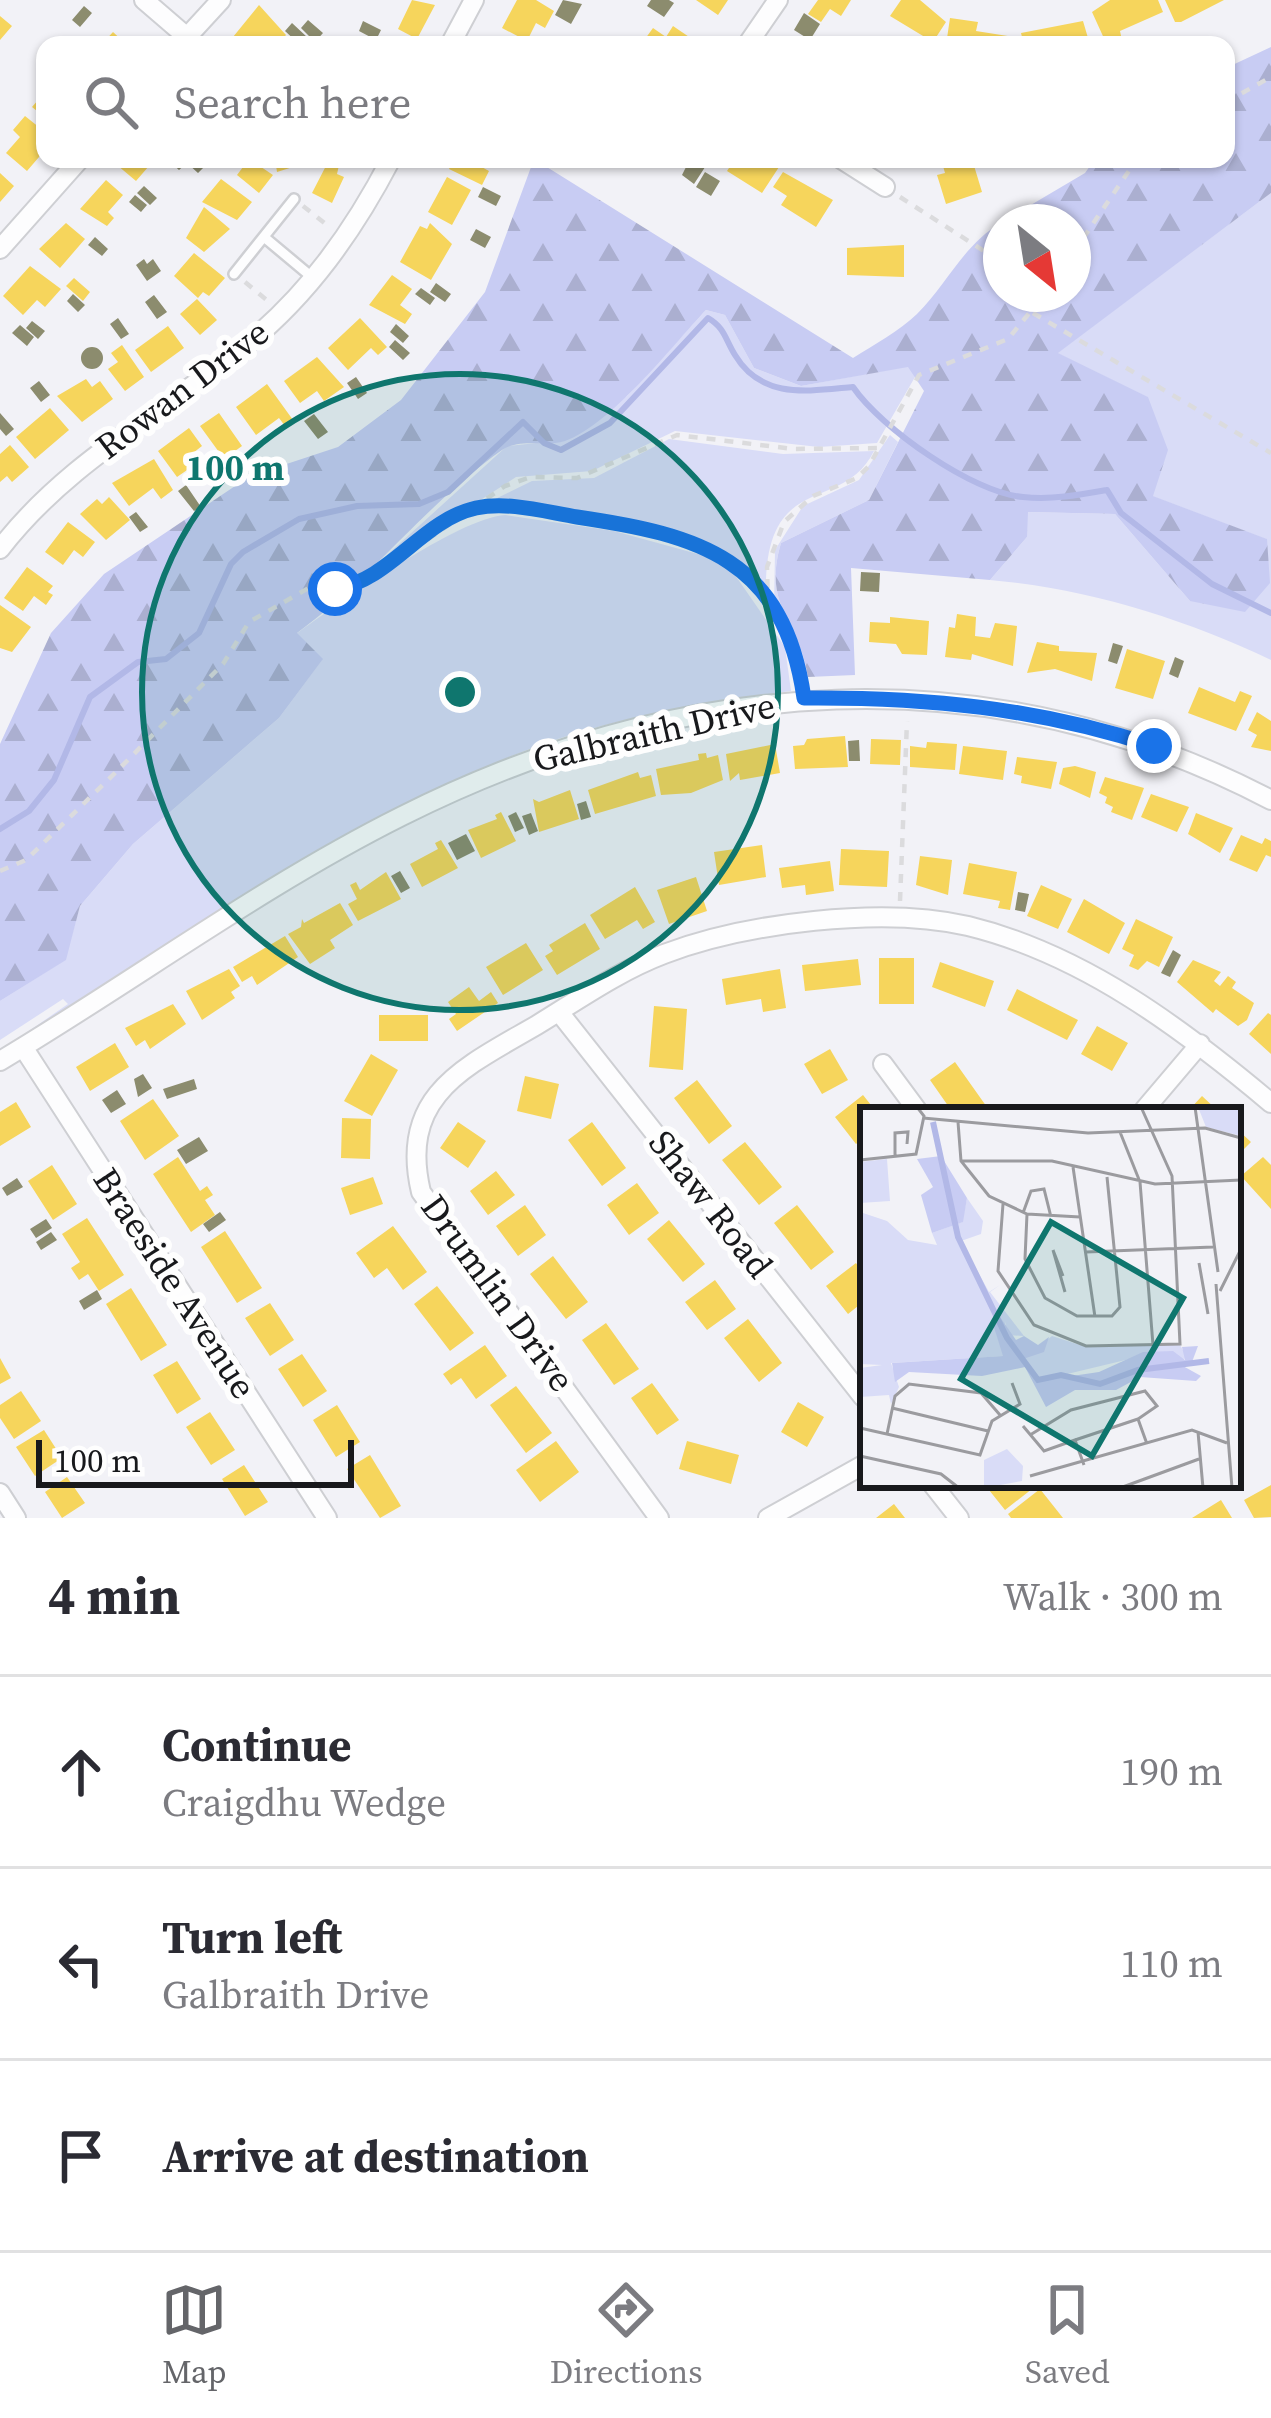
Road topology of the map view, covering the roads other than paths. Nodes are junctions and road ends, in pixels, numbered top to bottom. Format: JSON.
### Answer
{"nodes":[{"id":1,"x":144,"y":0,"type":"edge"},
{"id":2,"x":221,"y":0,"type":"edge"},
{"id":3,"x":474,"y":0,"type":"edge"},
{"id":4,"x":778,"y":0,"type":"edge"},
{"id":5,"x":179,"y":36,"type":"edge"},
{"id":6,"x":189,"y":36,"type":"edge"},
{"id":7,"x":455,"y":36,"type":"edge"},
{"id":8,"x":753,"y":36,"type":"edge"},
{"id":9,"x":72,"y":168,"type":"edge"},
{"id":10,"x":386,"y":168,"type":"edge"},
{"id":11,"x":855,"y":168,"type":"edge"},
{"id":12,"x":888,"y":190,"type":"road end"},
{"id":13,"x":294,"y":199,"type":"road end"},
{"id":14,"x":264,"y":237,"type":"junction"},
{"id":15,"x":0,"y":249,"type":"edge"},
{"id":16,"x":234,"y":274,"type":"road end"},
{"id":17,"x":314,"y":278,"type":"junction"},
{"id":18,"x":0,"y":549,"type":"edge"},
{"id":19,"x":1271,"y":800,"type":"edge"},
{"id":20,"x":559,"y":1012,"type":"junction"},
{"id":21,"x":1200,"y":1044,"type":"junction"},
{"id":22,"x":23,"y":1047,"type":"junction"},
{"id":23,"x":0,"y":1061,"type":"edge"},
{"id":24,"x":883,"y":1064,"type":"dead end"},
{"id":25,"x":1271,"y":1103,"type":"edge"},
{"id":26,"x":915,"y":1107,"type":"edge"},
{"id":27,"x":1147,"y":1107,"type":"edge"},
{"id":28,"x":860,"y":1393,"type":"edge"},
{"id":29,"x":860,"y":1467,"type":"edge"},
{"id":30,"x":935,"y":1488,"type":"edge"},
{"id":31,"x":0,"y":1493,"type":"edge"},
{"id":32,"x":16,"y":1518,"type":"edge"},
{"id":33,"x":327,"y":1518,"type":"edge"},
{"id":34,"x":659,"y":1518,"type":"edge"},
{"id":35,"x":768,"y":1518,"type":"edge"},
{"id":36,"x":959,"y":1518,"type":"edge"}],
"edges":[{"from":1,"to":5,"type":"street"},
{"from":2,"to":6,"type":"street"},
{"from":3,"to":7,"type":"street"},
{"from":4,"to":8,"type":"street"},
{"from":9,"to":15,"type":"street"},
{"from":10,"to":17,"type":"street","name":"Rowan Drive"},
{"from":11,"to":12,"type":"street"},
{"from":13,"to":14,"type":"lane"},
{"from":14,"to":16,"type":"lane"},
{"from":14,"to":17,"type":"lane"},
{"from":17,"to":18,"type":"street","name":"Rowan Drive"},
{"from":19,"to":22,"type":"street","name":"Galbraith Drive"},
{"from":20,"to":21,"type":"street","name":"Drumlin Drive"},
{"from":20,"to":28,"type":"street","name":"Shaw Road"},
{"from":20,"to":34,"type":"street","name":"Drumlin Drive"},
{"from":21,"to":25,"type":"street","name":"Drumlin Drive"},
{"from":21,"to":27,"type":"street"},
{"from":22,"to":23,"type":"street","name":"Galbraith Drive"},
{"from":22,"to":33,"type":"street","name":"Braeside Avenue"},
{"from":24,"to":26,"type":"street"},
{"from":29,"to":35,"type":"street"},
{"from":30,"to":36,"type":"street"},
{"from":31,"to":32,"type":"street"}]}
